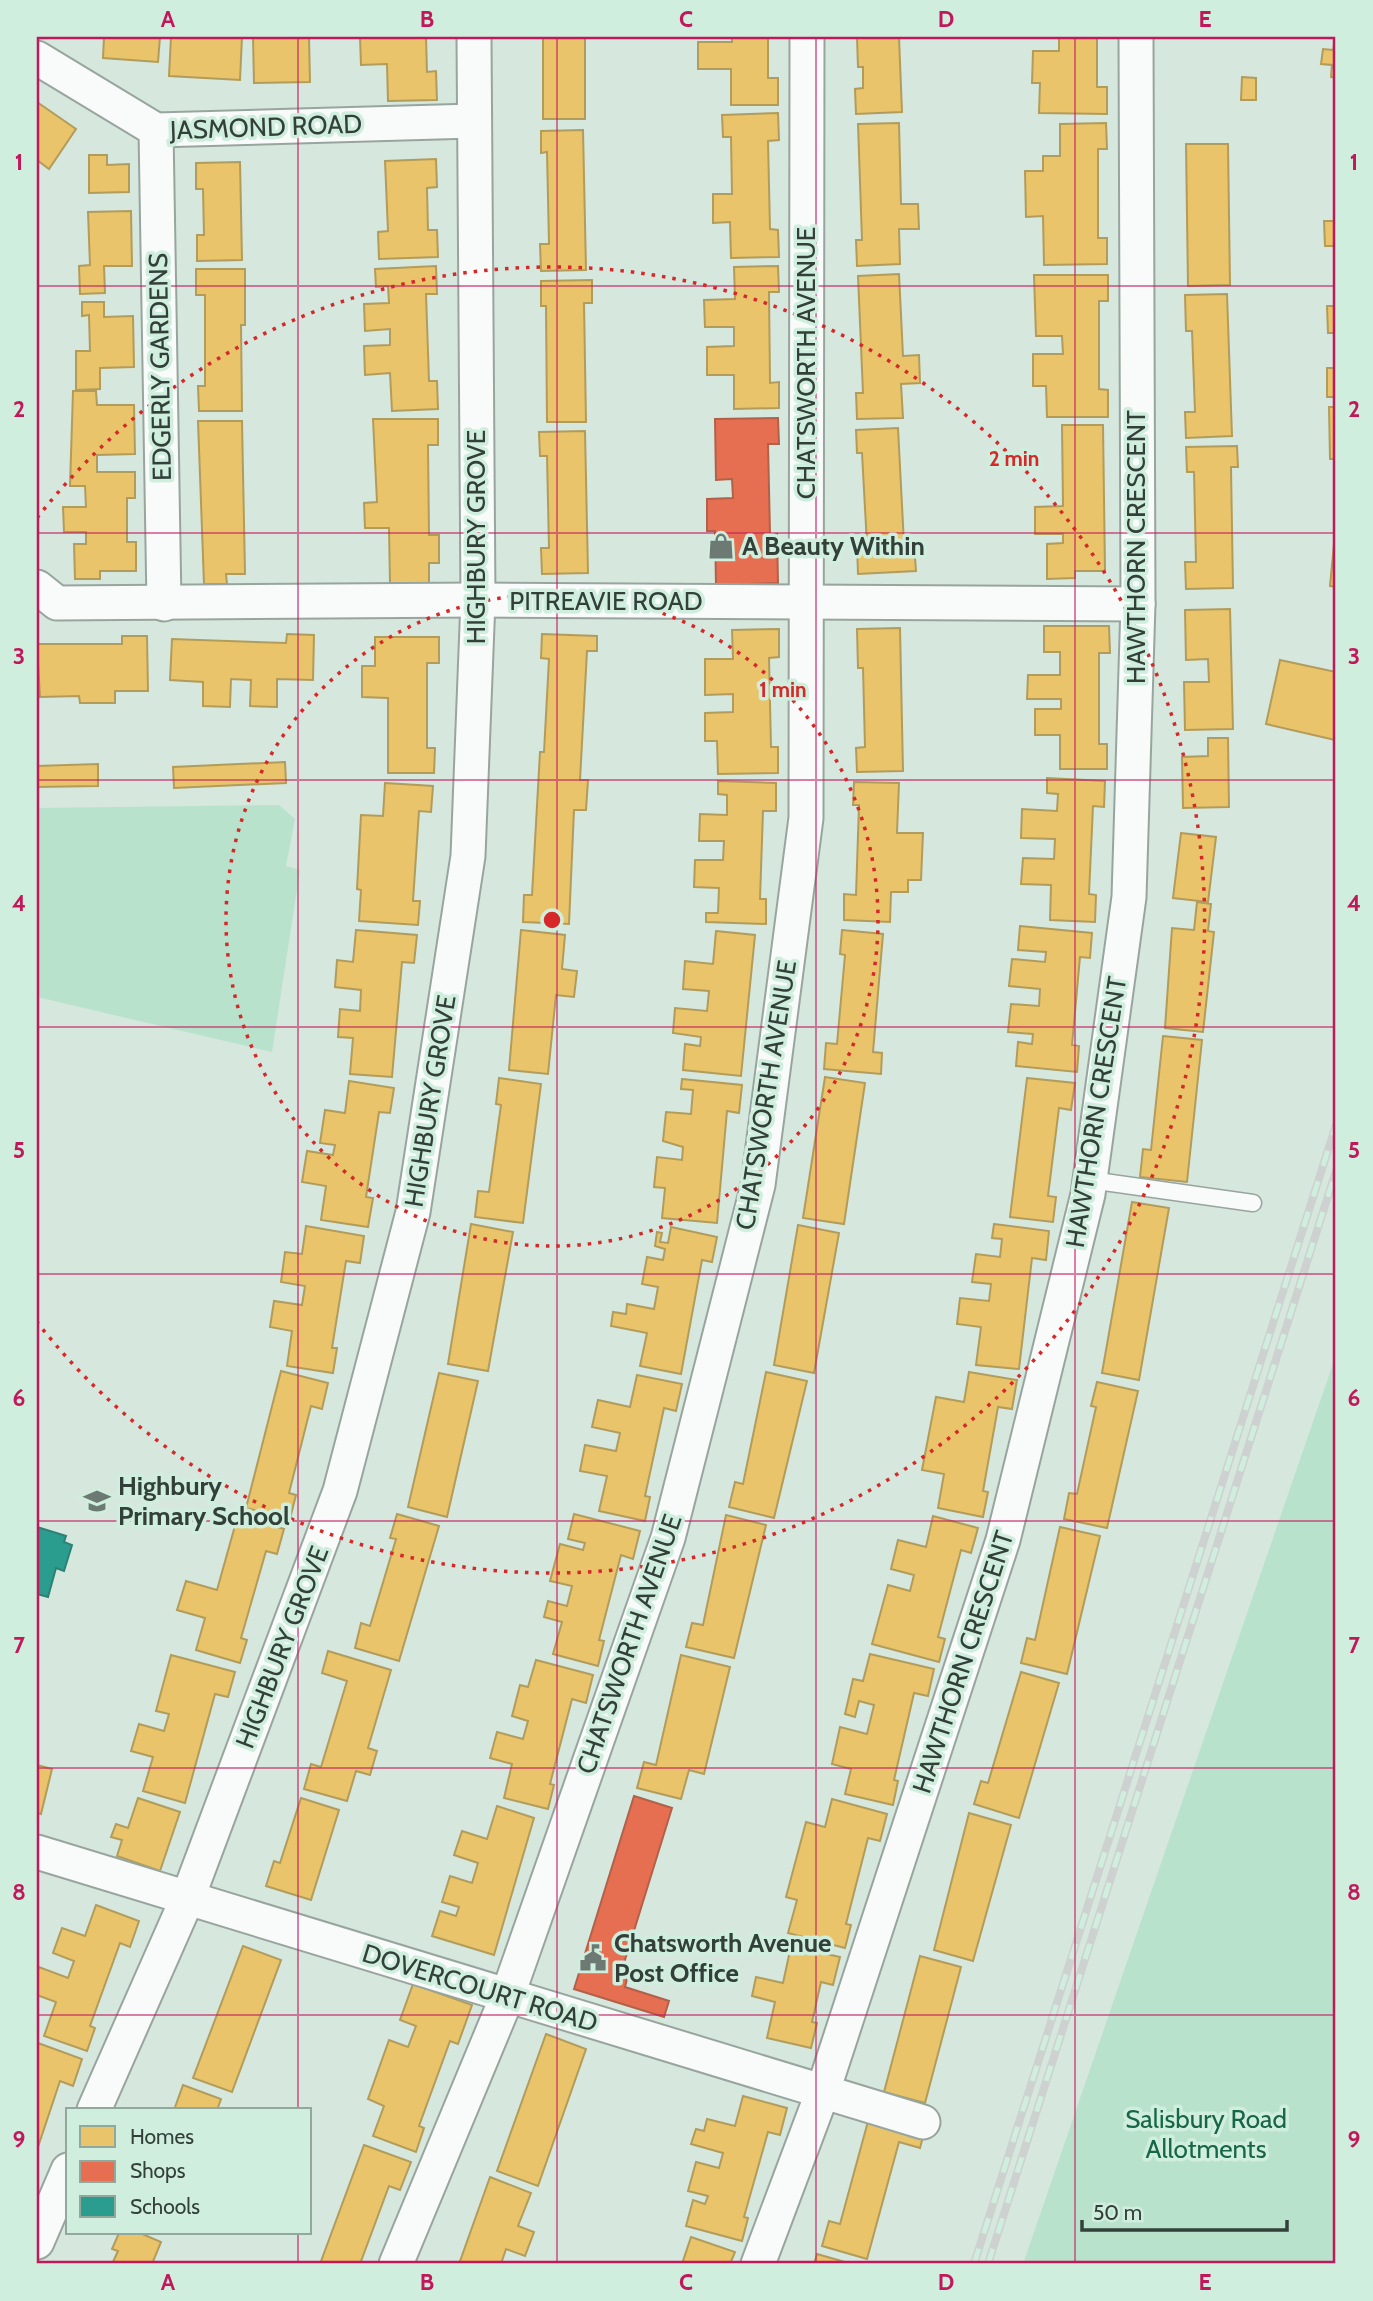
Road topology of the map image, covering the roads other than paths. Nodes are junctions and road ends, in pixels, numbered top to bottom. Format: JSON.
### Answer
{"nodes":[{"id":1,"x":474,"y":37,"type":"edge"},
{"id":2,"x":807,"y":37,"type":"edge"},
{"id":3,"x":1136,"y":37,"type":"edge"},
{"id":4,"x":37,"y":58,"type":"edge"},
{"id":5,"x":474,"y":121,"type":"junction"},
{"id":6,"x":156,"y":130,"type":"junction"},
{"id":7,"x":37,"y":587,"type":"edge"},
{"id":8,"x":478,"y":600,"type":"junction"},
{"id":9,"x":806,"y":601,"type":"junction"},
{"id":10,"x":164,"y":604,"type":"junction"},
{"id":11,"x":1138,"y":604,"type":"junction"},
{"id":12,"x":1090,"y":1180,"type":"junction"},
{"id":13,"x":1253,"y":1203,"type":"dead end"},
{"id":14,"x":37,"y":1852,"type":"edge"},
{"id":15,"x":188,"y":1897,"type":"junction"},
{"id":16,"x":507,"y":1997,"type":"junction"},
{"id":17,"x":823,"y":2091,"type":"junction"},
{"id":18,"x":95,"y":2108,"type":"edge"},
{"id":19,"x":923,"y":2122,"type":"dead end"},
{"id":20,"x":66,"y":2175,"type":"edge"},
{"id":21,"x":37,"y":2242,"type":"edge"},
{"id":22,"x":396,"y":2264,"type":"edge"},
{"id":23,"x":758,"y":2264,"type":"edge"}],
"edges":[{"from":1,"to":5,"type":"street","name":"HIGHBURY GROVE"},
{"from":2,"to":9,"type":"street","name":"CHATSWORTH AVENUE"},
{"from":3,"to":11,"type":"street","name":"HAWTHORN CRESCENT"},
{"from":4,"to":6,"type":"street","name":"JASMOND ROAD"},
{"from":5,"to":6,"type":"street","name":"JASMOND ROAD"},
{"from":5,"to":8,"type":"street","name":"HIGHBURY GROVE"},
{"from":6,"to":10,"type":"street","name":"EDGERLY GARDENS"},
{"from":7,"to":10,"type":"street","name":"PITREAVIE ROAD"},
{"from":8,"to":9,"type":"street","name":"PITREAVIE ROAD"},
{"from":8,"to":10,"type":"street","name":"PITREAVIE ROAD"},
{"from":8,"to":15,"type":"street","name":"HIGHBURY GROVE"},
{"from":9,"to":11,"type":"street","name":"PITREAVIE ROAD"},
{"from":9,"to":16,"type":"street","name":"CHATSWORTH AVENUE"},
{"from":11,"to":12,"type":"street","name":"HAWTHORN CRESCENT"},
{"from":12,"to":13,"type":"lane"},
{"from":12,"to":17,"type":"street","name":"HAWTHORN CRESCENT"},
{"from":14,"to":15,"type":"street","name":"DOVERCOURT ROAD"},
{"from":15,"to":16,"type":"street","name":"DOVERCOURT ROAD"},
{"from":15,"to":18,"type":"street","name":"HIGHBURY GROVE"},
{"from":16,"to":17,"type":"street","name":"DOVERCOURT ROAD"},
{"from":16,"to":22,"type":"street","name":"CHATSWORTH AVENUE"},
{"from":17,"to":19,"type":"street","name":"DOVERCOURT ROAD"},
{"from":17,"to":23,"type":"street","name":"HAWTHORN CRESCENT"},
{"from":20,"to":21,"type":"street"}]}
